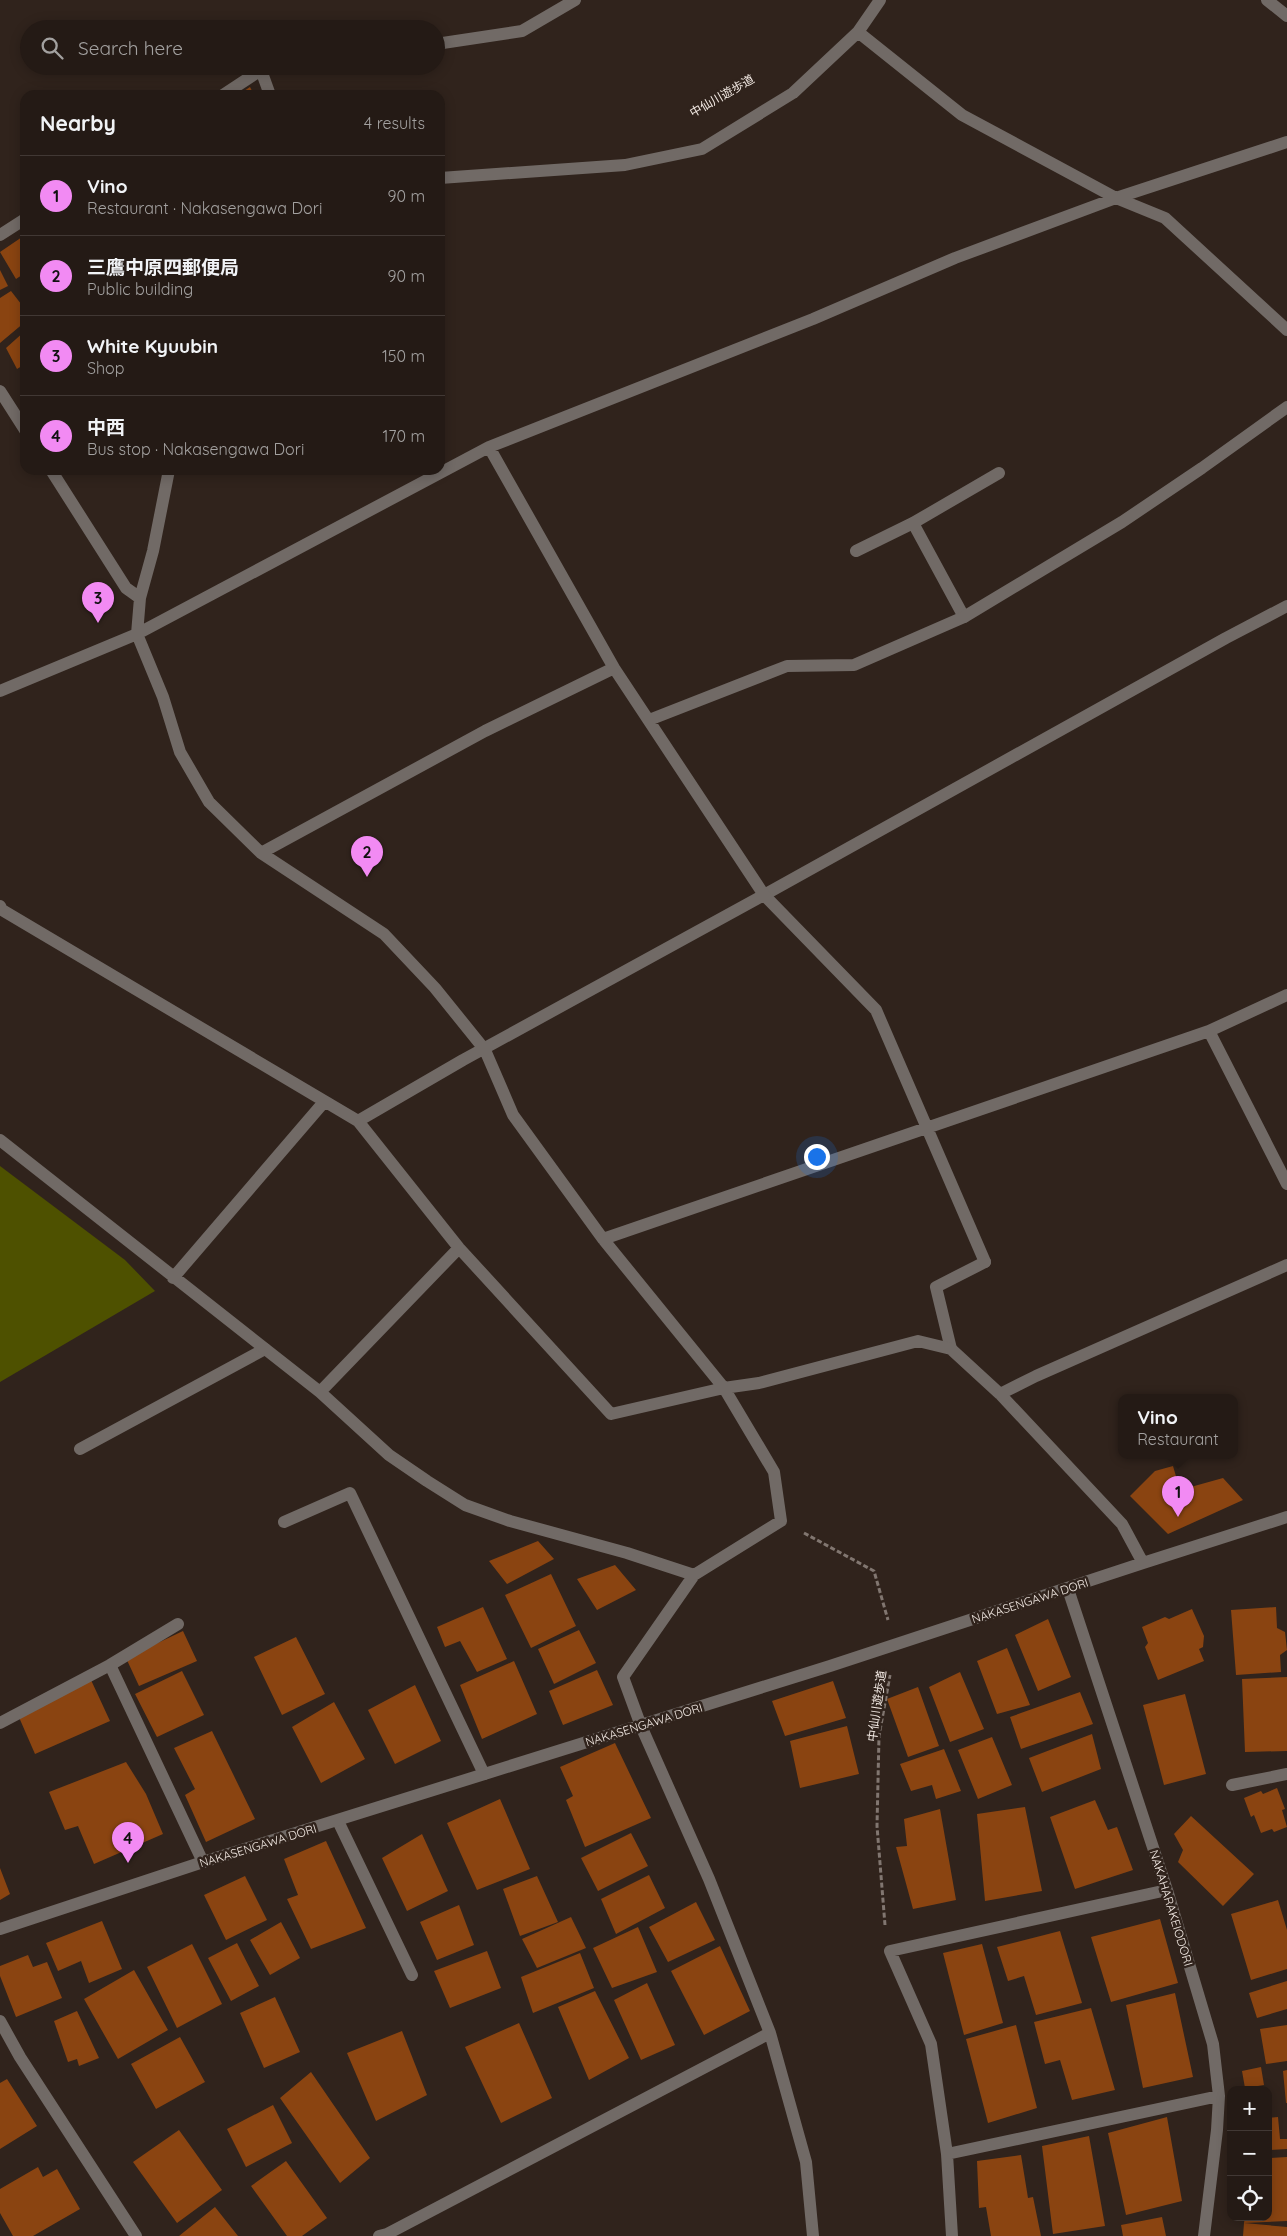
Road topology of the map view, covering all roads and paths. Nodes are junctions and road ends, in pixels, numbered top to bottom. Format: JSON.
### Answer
{"nodes":[{"id":1,"x":575,"y":0,"type":"edge"},
{"id":2,"x":880,"y":0,"type":"edge"},
{"id":3,"x":1267,"y":0,"type":"edge"},
{"id":4,"x":1287,"y":16,"type":"edge"},
{"id":5,"x":858,"y":32,"type":"junction"},
{"id":6,"x":445,"y":43,"type":"edge"},
{"id":7,"x":253,"y":75,"type":"edge"},
{"id":8,"x":263,"y":75,"type":"edge"},
{"id":9,"x":231,"y":90,"type":"edge"},
{"id":10,"x":268,"y":90,"type":"edge"},
{"id":11,"x":1287,"y":142,"type":"edge"},
{"id":12,"x":445,"y":178,"type":"edge"},
{"id":13,"x":1116,"y":198,"type":"junction"},
{"id":14,"x":20,"y":223,"type":"edge"},
{"id":15,"x":0,"y":235,"type":"edge"},
{"id":16,"x":1287,"y":330,"type":"edge"},
{"id":17,"x":0,"y":391,"type":"edge"},
{"id":18,"x":1287,"y":407,"type":"edge"},
{"id":19,"x":20,"y":422,"type":"edge"},
{"id":20,"x":489,"y":447,"type":"junction"},
{"id":21,"x":445,"y":470,"type":"edge"},
{"id":22,"x":999,"y":473,"type":"dead end"},
{"id":23,"x":54,"y":475,"type":"edge"},
{"id":24,"x":168,"y":475,"type":"edge"},
{"id":25,"x":436,"y":475,"type":"edge"},
{"id":26,"x":913,"y":523,"type":"junction"},
{"id":27,"x":856,"y":552,"type":"dead end"},
{"id":28,"x":140,"y":598,"type":"junction"},
{"id":29,"x":1287,"y":606,"type":"edge"},
{"id":30,"x":964,"y":617,"type":"junction"},
{"id":31,"x":137,"y":634,"type":"junction"},
{"id":32,"x":614,"y":668,"type":"junction"},
{"id":33,"x":0,"y":691,"type":"edge"},
{"id":34,"x":649,"y":720,"type":"junction"},
{"id":35,"x":261,"y":853,"type":"junction"},
{"id":36,"x":764,"y":895,"type":"junction"},
{"id":37,"x":0,"y":906,"type":"edge"},
{"id":38,"x":1287,"y":996,"type":"edge"},
{"id":39,"x":1209,"y":1031,"type":"junction"},
{"id":40,"x":485,"y":1050,"type":"junction"},
{"id":41,"x":324,"y":1102,"type":"junction"},
{"id":42,"x":358,"y":1121,"type":"junction"},
{"id":43,"x":926,"y":1129,"type":"junction"},
{"id":44,"x":0,"y":1140,"type":"edge"},
{"id":45,"x":1287,"y":1184,"type":"edge"},
{"id":46,"x":603,"y":1238,"type":"junction"},
{"id":47,"x":459,"y":1248,"type":"junction"},
{"id":48,"x":1287,"y":1266,"type":"edge"},
{"id":49,"x":173,"y":1278,"type":"junction"},
{"id":50,"x":265,"y":1349,"type":"junction"},
{"id":51,"x":951,"y":1349,"type":"junction"},
{"id":52,"x":724,"y":1388,"type":"junction"},
{"id":53,"x":320,"y":1392,"type":"junction"},
{"id":54,"x":1000,"y":1394,"type":"junction"},
{"id":55,"x":80,"y":1449,"type":"dead end"},
{"id":56,"x":1287,"y":1517,"type":"edge"},
{"id":57,"x":781,"y":1520,"type":"junction"},
{"id":58,"x":284,"y":1522,"type":"dead end"},
{"id":59,"x":1142,"y":1563,"type":"junction"},
{"id":60,"x":694,"y":1575,"type":"junction"},
{"id":61,"x":1068,"y":1588,"type":"junction"},
{"id":62,"x":178,"y":1624,"type":"dead end"},
{"id":63,"x":895,"y":1644,"type":"junction"},
{"id":64,"x":110,"y":1665,"type":"junction"},
{"id":65,"x":0,"y":1723,"type":"edge"},
{"id":66,"x":641,"y":1726,"type":"junction"},
{"id":67,"x":484,"y":1774,"type":"junction"},
{"id":68,"x":1287,"y":1774,"type":"edge"},
{"id":69,"x":1232,"y":1785,"type":"dead end"},
{"id":70,"x":338,"y":1821,"type":"junction"},
{"id":71,"x":203,"y":1862,"type":"junction"},
{"id":72,"x":1167,"y":1890,"type":"junction"},
{"id":73,"x":0,"y":1929,"type":"edge"},
{"id":74,"x":890,"y":1951,"type":"junction"},
{"id":75,"x":412,"y":1974,"type":"dead end"},
{"id":76,"x":0,"y":2021,"type":"edge"},
{"id":77,"x":770,"y":2033,"type":"junction"},
{"id":78,"x":1219,"y":2096,"type":"junction"},
{"id":79,"x":947,"y":2154,"type":"junction"},
{"id":80,"x":809,"y":2234,"type":"edge"},
{"id":81,"x":136,"y":2236,"type":"edge"},
{"id":82,"x":379,"y":2236,"type":"edge"},
{"id":83,"x":952,"y":2236,"type":"edge"},
{"id":84,"x":1204,"y":2236,"type":"edge"}],
"edges":[{"from":1,"to":6,"type":"street"},
{"from":2,"to":5,"type":"street"},
{"from":3,"to":4,"type":"street"},
{"from":5,"to":12,"type":"street"},
{"from":5,"to":13,"type":"street"},
{"from":7,"to":9,"type":"street"},
{"from":8,"to":10,"type":"street"},
{"from":11,"to":13,"type":"street"},
{"from":13,"to":16,"type":"street"},
{"from":13,"to":20,"type":"street"},
{"from":14,"to":15,"type":"street"},
{"from":17,"to":19,"type":"street"},
{"from":18,"to":30,"type":"street"},
{"from":20,"to":21,"type":"street"},
{"from":20,"to":32,"type":"street"},
{"from":22,"to":26,"type":"street"},
{"from":23,"to":28,"type":"street"},
{"from":24,"to":28,"type":"street"},
{"from":25,"to":31,"type":"street"},
{"from":26,"to":27,"type":"street"},
{"from":26,"to":30,"type":"street"},
{"from":28,"to":31,"type":"street"},
{"from":29,"to":36,"type":"street"},
{"from":30,"to":34,"type":"street"},
{"from":31,"to":33,"type":"street"},
{"from":31,"to":35,"type":"street"},
{"from":32,"to":34,"type":"street"},
{"from":32,"to":35,"type":"street"},
{"from":34,"to":36,"type":"street"},
{"from":35,"to":40,"type":"street"},
{"from":36,"to":40,"type":"street"},
{"from":36,"to":43,"type":"street"},
{"from":37,"to":41,"type":"street"},
{"from":38,"to":39,"type":"street"},
{"from":39,"to":43,"type":"street"},
{"from":39,"to":45,"type":"street"},
{"from":40,"to":42,"type":"street"},
{"from":40,"to":46,"type":"street"},
{"from":41,"to":42,"type":"street"},
{"from":41,"to":49,"type":"street"},
{"from":42,"to":47,"type":"street"},
{"from":43,"to":46,"type":"street"},
{"from":43,"to":51,"type":"street"},
{"from":44,"to":49,"type":"street"},
{"from":46,"to":52,"type":"street"},
{"from":47,"to":52,"type":"street"},
{"from":47,"to":53,"type":"street"},
{"from":48,"to":54,"type":"street"},
{"from":49,"to":50,"type":"street"},
{"from":50,"to":53,"type":"street"},
{"from":50,"to":55,"type":"street"},
{"from":51,"to":52,"type":"street"},
{"from":51,"to":54,"type":"street"},
{"from":52,"to":57,"type":"street"},
{"from":53,"to":60,"type":"street"},
{"from":54,"to":59,"type":"street"},
{"from":56,"to":59,"type":"street","name":"NAKASENGAWA DORI"},
{"from":57,"to":60,"type":"street"},
{"from":57,"to":63,"type":"path","name":"中仙川遊歩道"},
{"from":58,"to":67,"type":"street"},
{"from":59,"to":61,"type":"street","name":"NAKASENGAWA DORI"},
{"from":60,"to":66,"type":"street"},
{"from":61,"to":63,"type":"street","name":"NAKASENGAWA DORI"},
{"from":61,"to":72,"type":"street","name":"NAKAHARAKEIODORI"},
{"from":62,"to":64,"type":"street"},
{"from":63,"to":66,"type":"street","name":"NAKASENGAWA DORI"},
{"from":63,"to":74,"type":"path","name":"中仙川遊歩道"},
{"from":64,"to":65,"type":"street"},
{"from":64,"to":71,"type":"street"},
{"from":66,"to":67,"type":"street","name":"NAKASENGAWA DORI"},
{"from":66,"to":77,"type":"street"},
{"from":67,"to":70,"type":"street","name":"NAKASENGAWA DORI"},
{"from":68,"to":69,"type":"street"},
{"from":70,"to":71,"type":"street","name":"NAKASENGAWA DORI"},
{"from":70,"to":75,"type":"street"},
{"from":71,"to":73,"type":"street","name":"NAKASENGAWA DORI"},
{"from":72,"to":74,"type":"street"},
{"from":72,"to":78,"type":"street","name":"NAKAHARAKEIODORI"},
{"from":74,"to":79,"type":"street"},
{"from":76,"to":81,"type":"street"},
{"from":77,"to":80,"type":"street"},
{"from":77,"to":82,"type":"street"},
{"from":78,"to":79,"type":"street"},
{"from":78,"to":84,"type":"street","name":"NAKAHARAKEIODORI"},
{"from":79,"to":83,"type":"street"}]}
